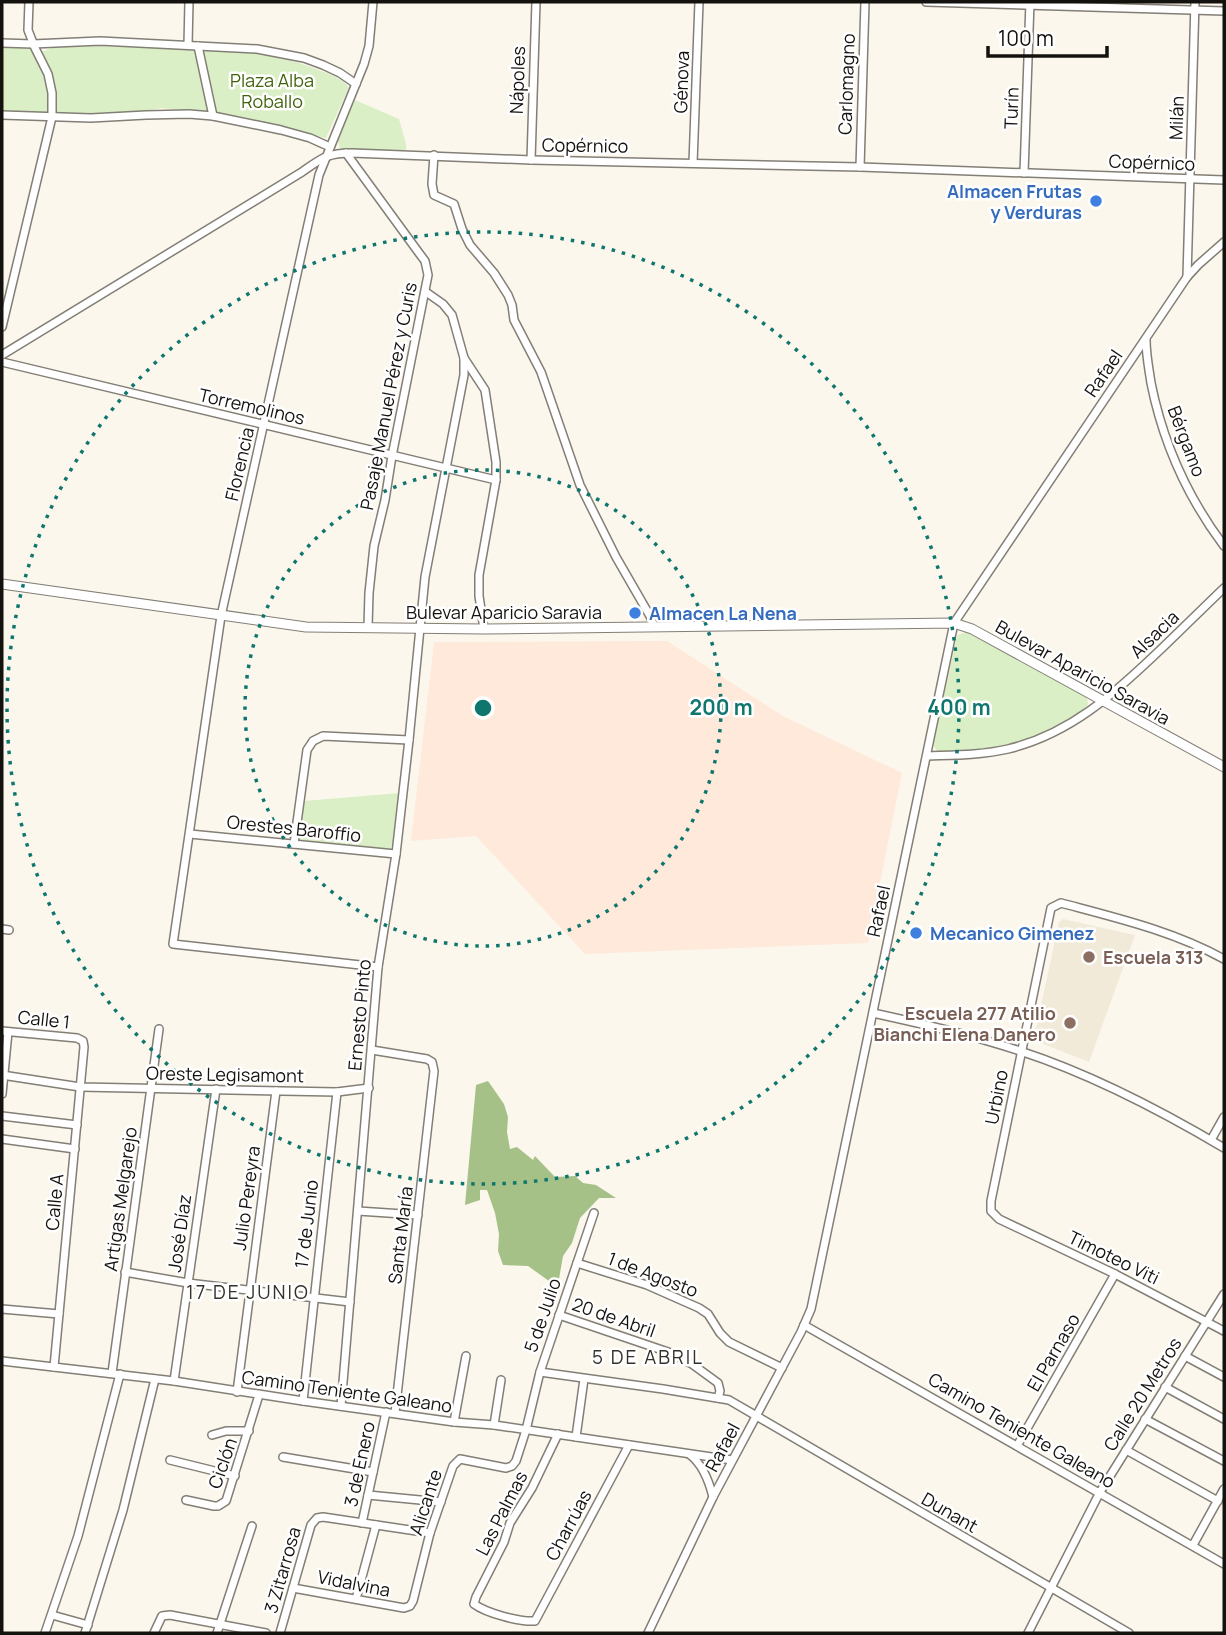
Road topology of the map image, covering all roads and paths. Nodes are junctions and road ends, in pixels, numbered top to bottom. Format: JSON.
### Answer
{"nodes":[{"id":1,"x":29,"y":2,"type":"edge"},
{"id":2,"x":189,"y":2,"type":"edge"},
{"id":3,"x":373,"y":2,"type":"edge"},
{"id":4,"x":536,"y":2,"type":"edge"},
{"id":5,"x":699,"y":2,"type":"edge"},
{"id":6,"x":864,"y":2,"type":"edge"},
{"id":7,"x":926,"y":2,"type":"edge"},
{"id":8,"x":1030,"y":3,"type":"edge"},
{"id":9,"x":1195,"y":6,"type":"edge"},
{"id":10,"x":1224,"y":11,"type":"edge"},
{"id":11,"x":2,"y":43,"type":"edge"},
{"id":12,"x":33,"y":44,"type":"junction"},
{"id":13,"x":188,"y":45,"type":"junction"},
{"id":14,"x":198,"y":46,"type":"junction"},
{"id":15,"x":356,"y":84,"type":"junction"},
{"id":16,"x":2,"y":114,"type":"edge"},
{"id":17,"x":213,"y":116,"type":"junction"},
{"id":18,"x":52,"y":117,"type":"junction"},
{"id":19,"x":330,"y":147,"type":"junction"},
{"id":20,"x":346,"y":153,"type":"junction"},
{"id":21,"x":434,"y":155,"type":"junction"},
{"id":22,"x":326,"y":156,"type":"junction"},
{"id":23,"x":531,"y":160,"type":"junction"},
{"id":24,"x":693,"y":163,"type":"junction"},
{"id":25,"x":860,"y":167,"type":"junction"},
{"id":26,"x":1024,"y":173,"type":"junction"},
{"id":27,"x":1189,"y":179,"type":"junction"},
{"id":28,"x":1224,"y":180,"type":"edge"},
{"id":29,"x":1224,"y":242,"type":"edge"},
{"id":30,"x":1187,"y":277,"type":"junction"},
{"id":31,"x":426,"y":292,"type":"junction"},
{"id":32,"x":2,"y":327,"type":"edge"},
{"id":33,"x":1146,"y":338,"type":"junction"},
{"id":34,"x":2,"y":355,"type":"edge"},
{"id":35,"x":464,"y":358,"type":"junction"},
{"id":36,"x":2,"y":362,"type":"edge"},
{"id":37,"x":264,"y":425,"type":"junction"},
{"id":38,"x":392,"y":456,"type":"junction"},
{"id":39,"x":445,"y":469,"type":"junction"},
{"id":40,"x":496,"y":480,"type":"junction"},
{"id":41,"x":1224,"y":546,"type":"edge"},
{"id":42,"x":2,"y":584,"type":"edge"},
{"id":43,"x":1224,"y":588,"type":"edge"},
{"id":44,"x":221,"y":616,"type":"junction"},
{"id":45,"x":954,"y":623,"type":"junction"},
{"id":46,"x":654,"y":626,"type":"junction"},
{"id":47,"x":368,"y":627,"type":"junction"},
{"id":48,"x":420,"y":629,"type":"junction"},
{"id":49,"x":484,"y":629,"type":"junction"},
{"id":50,"x":1103,"y":701,"type":"junction"},
{"id":51,"x":409,"y":740,"type":"junction"},
{"id":52,"x":928,"y":756,"type":"junction"},
{"id":53,"x":1224,"y":767,"type":"edge"},
{"id":54,"x":190,"y":834,"type":"junction"},
{"id":55,"x":294,"y":844,"type":"junction"},
{"id":56,"x":396,"y":854,"type":"junction"},
{"id":57,"x":1224,"y":959,"type":"edge"},
{"id":58,"x":378,"y":967,"type":"junction"},
{"id":59,"x":873,"y":1013,"type":"junction"},
{"id":60,"x":159,"y":1029,"type":"dead end"},
{"id":61,"x":5,"y":1031,"type":"edge"},
{"id":62,"x":83,"y":1041,"type":"joint"},
{"id":63,"x":372,"y":1050,"type":"junction"},
{"id":64,"x":1021,"y":1051,"type":"junction"},
{"id":65,"x":2,"y":1075,"type":"edge"},
{"id":66,"x":80,"y":1087,"type":"junction"},
{"id":67,"x":151,"y":1087,"type":"junction"},
{"id":68,"x":369,"y":1088,"type":"junction"},
{"id":69,"x":216,"y":1089,"type":"junction"},
{"id":70,"x":276,"y":1091,"type":"junction"},
{"id":71,"x":337,"y":1092,"type":"junction"},
{"id":72,"x":2,"y":1094,"type":"edge"},
{"id":73,"x":2,"y":1115,"type":"edge"},
{"id":74,"x":1224,"y":1117,"type":"edge"},
{"id":75,"x":77,"y":1125,"type":"junction"},
{"id":76,"x":2,"y":1139,"type":"edge"},
{"id":77,"x":1211,"y":1140,"type":"junction"},
{"id":78,"x":1224,"y":1148,"type":"edge"},
{"id":79,"x":75,"y":1149,"type":"junction"},
{"id":80,"x":358,"y":1211,"type":"junction"},
{"id":81,"x":991,"y":1211,"type":"joint"},
{"id":82,"x":594,"y":1213,"type":"dead end"},
{"id":83,"x":418,"y":1215,"type":"junction"},
{"id":84,"x":577,"y":1263,"type":"junction"},
{"id":85,"x":125,"y":1272,"type":"junction"},
{"id":86,"x":1115,"y":1273,"type":"junction"},
{"id":87,"x":188,"y":1283,"type":"junction"},
{"id":88,"x":250,"y":1291,"type":"junction"},
{"id":89,"x":1224,"y":1294,"type":"edge"},
{"id":90,"x":313,"y":1298,"type":"junction"},
{"id":91,"x":350,"y":1302,"type":"junction"},
{"id":92,"x":2,"y":1308,"type":"edge"},
{"id":93,"x":59,"y":1314,"type":"junction"},
{"id":94,"x":559,"y":1315,"type":"junction"},
{"id":95,"x":1207,"y":1321,"type":"junction"},
{"id":96,"x":804,"y":1325,"type":"junction"},
{"id":97,"x":1224,"y":1331,"type":"edge"},
{"id":98,"x":466,"y":1356,"type":"dead end"},
{"id":99,"x":1185,"y":1356,"type":"junction"},
{"id":100,"x":2,"y":1362,"type":"edge"},
{"id":101,"x":54,"y":1367,"type":"junction"},
{"id":102,"x":782,"y":1368,"type":"junction"},
{"id":103,"x":540,"y":1372,"type":"junction"},
{"id":104,"x":116,"y":1374,"type":"junction"},
{"id":105,"x":1224,"y":1377,"type":"edge"},
{"id":106,"x":155,"y":1379,"type":"junction"},
{"id":107,"x":584,"y":1379,"type":"junction"},
{"id":108,"x":501,"y":1380,"type":"dead end"},
{"id":109,"x":174,"y":1381,"type":"junction"},
{"id":110,"x":1165,"y":1387,"type":"junction"},
{"id":111,"x":237,"y":1392,"type":"junction"},
{"id":112,"x":260,"y":1395,"type":"junction"},
{"id":113,"x":718,"y":1398,"type":"junction"},
{"id":114,"x":303,"y":1401,"type":"junction"},
{"id":115,"x":341,"y":1406,"type":"junction"},
{"id":116,"x":386,"y":1412,"type":"junction"},
{"id":117,"x":395,"y":1413,"type":"junction"},
{"id":118,"x":756,"y":1417,"type":"junction"},
{"id":119,"x":1145,"y":1419,"type":"junction"},
{"id":120,"x":1224,"y":1419,"type":"edge"},
{"id":121,"x":454,"y":1422,"type":"junction"},
{"id":122,"x":494,"y":1425,"type":"junction"},
{"id":123,"x":526,"y":1430,"type":"junction"},
{"id":124,"x":249,"y":1431,"type":"junction"},
{"id":125,"x":558,"y":1434,"type":"junction"},
{"id":126,"x":212,"y":1435,"type":"dead end"},
{"id":127,"x":576,"y":1437,"type":"junction"},
{"id":128,"x":629,"y":1445,"type":"junction"},
{"id":129,"x":1017,"y":1446,"type":"junction"},
{"id":130,"x":1126,"y":1450,"type":"junction"},
{"id":131,"x":689,"y":1453,"type":"junction"},
{"id":132,"x":283,"y":1457,"type":"dead end"},
{"id":133,"x":170,"y":1460,"type":"dead end"},
{"id":134,"x":733,"y":1460,"type":"junction"},
{"id":135,"x":1224,"y":1461,"type":"edge"},
{"id":136,"x":373,"y":1472,"type":"junction"},
{"id":137,"x":235,"y":1476,"type":"junction"},
{"id":138,"x":1224,"y":1489,"type":"edge"},
{"id":139,"x":1100,"y":1492,"type":"junction"},
{"id":140,"x":368,"y":1495,"type":"junction"},
{"id":141,"x":713,"y":1497,"type":"junction"},
{"id":142,"x":186,"y":1500,"type":"dead end"},
{"id":143,"x":1218,"y":1501,"type":"junction"},
{"id":144,"x":441,"y":1502,"type":"junction"},
{"id":145,"x":362,"y":1523,"type":"junction"},
{"id":146,"x":376,"y":1525,"type":"junction"},
{"id":147,"x":252,"y":1526,"type":"dead end"},
{"id":148,"x":430,"y":1533,"type":"junction"},
{"id":149,"x":1193,"y":1545,"type":"junction"},
{"id":150,"x":1224,"y":1564,"type":"edge"},
{"id":151,"x":293,"y":1588,"type":"junction"},
{"id":152,"x":1050,"y":1588,"type":"junction"},
{"id":153,"x":356,"y":1600,"type":"junction"},
{"id":154,"x":410,"y":1606,"type":"joint"},
{"id":155,"x":52,"y":1615,"type":"junction"},
{"id":156,"x":535,"y":1621,"type":"joint"},
{"id":157,"x":219,"y":1625,"type":"junction"},
{"id":158,"x":86,"y":1629,"type":"edge"},
{"id":159,"x":45,"y":1633,"type":"edge"},
{"id":160,"x":154,"y":1633,"type":"edge"},
{"id":161,"x":217,"y":1633,"type":"edge"},
{"id":162,"x":266,"y":1633,"type":"edge"},
{"id":163,"x":280,"y":1633,"type":"edge"},
{"id":164,"x":648,"y":1633,"type":"edge"},
{"id":165,"x":1028,"y":1633,"type":"edge"},
{"id":166,"x":1129,"y":1633,"type":"edge"}],
"edges":[{"from":1,"to":12,"type":"street"},
{"from":2,"to":13,"type":"street"},
{"from":3,"to":15,"type":"street","name":"Florencia"},
{"from":4,"to":23,"type":"street","name":"Nápoles"},
{"from":5,"to":24,"type":"street","name":"Génova"},
{"from":6,"to":25,"type":"street","name":"Carlomagno"},
{"from":7,"to":8,"type":"street"},
{"from":8,"to":9,"type":"street"},
{"from":8,"to":26,"type":"street","name":"Turín"},
{"from":9,"to":10,"type":"street"},
{"from":9,"to":27,"type":"street","name":"Milán"},
{"from":11,"to":12,"type":"street"},
{"from":12,"to":13,"type":"street"},
{"from":12,"to":18,"type":"street"},
{"from":13,"to":14,"type":"street"},
{"from":14,"to":15,"type":"street"},
{"from":14,"to":17,"type":"street"},
{"from":15,"to":19,"type":"street","name":"Florencia"},
{"from":16,"to":18,"type":"street"},
{"from":17,"to":18,"type":"street"},
{"from":17,"to":19,"type":"street"},
{"from":18,"to":32,"type":"street"},
{"from":19,"to":22,"type":"street","name":"Florencia"},
{"from":20,"to":21,"type":"street","name":"Copérnico"},
{"from":20,"to":22,"type":"street","name":"Copérnico"},
{"from":20,"to":31,"type":"street","name":"Pasaje Manuel Pérez y Curis"},
{"from":21,"to":23,"type":"street","name":"Copérnico"},
{"from":21,"to":46,"type":"street"},
{"from":22,"to":34,"type":"street","name":"Copérnico"},
{"from":22,"to":37,"type":"street","name":"Florencia"},
{"from":23,"to":24,"type":"street","name":"Copérnico"},
{"from":24,"to":25,"type":"street","name":"Copérnico"},
{"from":25,"to":26,"type":"street","name":"Copérnico"},
{"from":26,"to":27,"type":"street","name":"Copérnico"},
{"from":27,"to":28,"type":"street","name":"Copérnico"},
{"from":27,"to":30,"type":"street","name":"Milán"},
{"from":29,"to":30,"type":"street","name":"Rafael"},
{"from":30,"to":33,"type":"street","name":"Rafael"},
{"from":31,"to":35,"type":"street"},
{"from":31,"to":38,"type":"street","name":"Pasaje Manuel Pérez y Curis"},
{"from":33,"to":41,"type":"street","name":"Bérgamo"},
{"from":33,"to":45,"type":"street","name":"Rafael"},
{"from":35,"to":39,"type":"street","name":"Ernesto Pinto"},
{"from":35,"to":40,"type":"street"},
{"from":36,"to":37,"type":"street","name":"Torremolinos"},
{"from":37,"to":38,"type":"street","name":"Torremolinos"},
{"from":37,"to":44,"type":"street","name":"Florencia"},
{"from":38,"to":39,"type":"street","name":"Torremolinos"},
{"from":38,"to":47,"type":"street","name":"Pasaje Manuel Pérez y Curis"},
{"from":39,"to":40,"type":"street","name":"Torremolinos"},
{"from":39,"to":48,"type":"street","name":"Ernesto Pinto"},
{"from":40,"to":49,"type":"street"},
{"from":42,"to":44,"type":"street","name":"Bulevar Aparicio Saravia"},
{"from":43,"to":50,"type":"street","name":"Alsacia"},
{"from":44,"to":47,"type":"street","name":"Bulevar Aparicio Saravia"},
{"from":44,"to":54,"type":"street","name":"Florencia"},
{"from":45,"to":46,"type":"street","name":"Bulevar Aparicio Saravia"},
{"from":45,"to":50,"type":"street","name":"Bulevar Aparicio Saravia"},
{"from":45,"to":52,"type":"street","name":"Rafael"},
{"from":46,"to":49,"type":"street","name":"Bulevar Aparicio Saravia"},
{"from":47,"to":48,"type":"street","name":"Bulevar Aparicio Saravia"},
{"from":48,"to":49,"type":"street","name":"Bulevar Aparicio Saravia"},
{"from":48,"to":51,"type":"street","name":"Ernesto Pinto"},
{"from":50,"to":52,"type":"street","name":"Alsacia"},
{"from":50,"to":53,"type":"street","name":"Bulevar Aparicio Saravia"},
{"from":51,"to":55,"type":"street"},
{"from":51,"to":56,"type":"street","name":"Ernesto Pinto"},
{"from":52,"to":59,"type":"street","name":"Rafael"},
{"from":54,"to":55,"type":"street","name":"Orestes Baroffio"},
{"from":54,"to":58,"type":"street","name":"Florencia"},
{"from":55,"to":56,"type":"street","name":"Orestes Baroffio"},
{"from":56,"to":58,"type":"street","name":"Ernesto Pinto"},
{"from":57,"to":64,"type":"street","name":"Urbino"},
{"from":58,"to":63,"type":"street","name":"Ernesto Pinto"},
{"from":59,"to":64,"type":"street"},
{"from":59,"to":96,"type":"street","name":"Rafael"},
{"from":60,"to":67,"type":"street","name":"Artigas Melgarejo"},
{"from":61,"to":62,"type":"street","name":"Calle 1"},
{"from":61,"to":65,"type":"street"},
{"from":62,"to":66,"type":"street","name":"Calle A"},
{"from":63,"to":68,"type":"street","name":"Ernesto Pinto"},
{"from":63,"to":83,"type":"street","name":"Santa María"},
{"from":64,"to":77,"type":"street"},
{"from":64,"to":81,"type":"street","name":"Urbino"},
{"from":65,"to":66,"type":"street","name":"Oreste Legisamont"},
{"from":65,"to":72,"type":"street"},
{"from":66,"to":67,"type":"street","name":"Oreste Legisamont"},
{"from":66,"to":75,"type":"street","name":"Calle A"},
{"from":67,"to":69,"type":"street","name":"Oreste Legisamont"},
{"from":67,"to":85,"type":"street","name":"Artigas Melgarejo"},
{"from":68,"to":71,"type":"street","name":"Oreste Legisamont"},
{"from":68,"to":80,"type":"street","name":"Ernesto Pinto"},
{"from":69,"to":70,"type":"street","name":"Oreste Legisamont"},
{"from":69,"to":87,"type":"street","name":"José Díaz"},
{"from":70,"to":71,"type":"street","name":"Oreste Legisamont"},
{"from":70,"to":88,"type":"street","name":"Julio Pereyra"},
{"from":71,"to":90,"type":"street","name":"17 de Junio"},
{"from":73,"to":75,"type":"street"},
{"from":74,"to":77,"type":"street"},
{"from":75,"to":79,"type":"street","name":"Calle A"},
{"from":76,"to":79,"type":"street"},
{"from":77,"to":78,"type":"street"},
{"from":79,"to":93,"type":"street","name":"Calle A"},
{"from":80,"to":83,"type":"street"},
{"from":80,"to":91,"type":"street","name":"Ernesto Pinto"},
{"from":81,"to":86,"type":"street","name":"Timoteo Viti"},
{"from":82,"to":84,"type":"street","name":"5 de Julio"},
{"from":83,"to":117,"type":"street","name":"Santa María"},
{"from":84,"to":94,"type":"street","name":"5 de Julio"},
{"from":84,"to":102,"type":"street","name":"1 de Agosto"},
{"from":85,"to":87,"type":"street"},
{"from":85,"to":104,"type":"street","name":"Artigas Melgarejo"},
{"from":86,"to":95,"type":"street","name":"Timoteo Viti"},
{"from":86,"to":129,"type":"street","name":"El Parnaso"},
{"from":87,"to":88,"type":"street"},
{"from":87,"to":109,"type":"street","name":"José Díaz"},
{"from":88,"to":90,"type":"street"},
{"from":88,"to":111,"type":"street","name":"Julio Pereyra"},
{"from":89,"to":95,"type":"street","name":"Calle 20 Metros"},
{"from":90,"to":91,"type":"street"},
{"from":90,"to":114,"type":"street","name":"17 de Junio"},
{"from":91,"to":115,"type":"street","name":"Ernesto Pinto"},
{"from":92,"to":93,"type":"street"},
{"from":93,"to":101,"type":"street","name":"Calle A"},
{"from":94,"to":103,"type":"street","name":"5 de Julio"},
{"from":94,"to":113,"type":"street","name":"20 de Abril"},
{"from":95,"to":97,"type":"street","name":"Timoteo Viti"},
{"from":95,"to":99,"type":"street","name":"Calle 20 Metros"},
{"from":96,"to":102,"type":"street","name":"Rafael"},
{"from":96,"to":129,"type":"street","name":"Camino Teniente Galeano"},
{"from":98,"to":121,"type":"street"},
{"from":99,"to":105,"type":"street"},
{"from":99,"to":110,"type":"street","name":"Calle 20 Metros"},
{"from":100,"to":101,"type":"street","name":"Camino Teniente Galeano"},
{"from":101,"to":104,"type":"street","name":"Camino Teniente Galeano"},
{"from":102,"to":118,"type":"street","name":"Rafael"},
{"from":103,"to":107,"type":"street","name":"Dunant"},
{"from":103,"to":123,"type":"street","name":"5 de Julio"},
{"from":104,"to":106,"type":"street","name":"Camino Teniente Galeano"},
{"from":104,"to":155,"type":"street","name":"Artigas Melgarejo"},
{"from":106,"to":109,"type":"street","name":"Camino Teniente Galeano"},
{"from":106,"to":158,"type":"street"},
{"from":107,"to":113,"type":"street","name":"Dunant"},
{"from":107,"to":127,"type":"street"},
{"from":108,"to":122,"type":"street"},
{"from":109,"to":111,"type":"street","name":"Camino Teniente Galeano"},
{"from":110,"to":119,"type":"street","name":"Calle 20 Metros"},
{"from":110,"to":120,"type":"street"},
{"from":111,"to":112,"type":"street","name":"Camino Teniente Galeano"},
{"from":112,"to":114,"type":"street","name":"Camino Teniente Galeano"},
{"from":112,"to":124,"type":"street","name":"Ciclón"},
{"from":113,"to":118,"type":"street","name":"Dunant"},
{"from":114,"to":115,"type":"street","name":"Camino Teniente Galeano"},
{"from":115,"to":116,"type":"street","name":"Camino Teniente Galeano"},
{"from":116,"to":117,"type":"street","name":"Camino Teniente Galeano"},
{"from":116,"to":136,"type":"street","name":"3 de Enero"},
{"from":117,"to":121,"type":"street","name":"Camino Teniente Galeano"},
{"from":118,"to":134,"type":"street","name":"Rafael"},
{"from":118,"to":152,"type":"street","name":"Dunant"},
{"from":119,"to":130,"type":"street","name":"Calle 20 Metros"},
{"from":119,"to":135,"type":"street"},
{"from":121,"to":122,"type":"street","name":"Camino Teniente Galeano"},
{"from":122,"to":123,"type":"street","name":"Camino Teniente Galeano"},
{"from":123,"to":125,"type":"street","name":"Camino Teniente Galeano"},
{"from":123,"to":144,"type":"street","name":"Alicante"},
{"from":124,"to":126,"type":"street"},
{"from":124,"to":137,"type":"street","name":"Ciclón"},
{"from":125,"to":127,"type":"street","name":"Camino Teniente Galeano"},
{"from":125,"to":156,"type":"street","name":"Las Palmas"},
{"from":127,"to":128,"type":"street","name":"Camino Teniente Galeano"},
{"from":128,"to":131,"type":"street","name":"Camino Teniente Galeano"},
{"from":128,"to":156,"type":"street","name":"Charrúas"},
{"from":129,"to":139,"type":"street","name":"Camino Teniente Galeano"},
{"from":130,"to":139,"type":"street","name":"Calle 20 Metros"},
{"from":130,"to":143,"type":"street"},
{"from":131,"to":134,"type":"street","name":"Camino Teniente Galeano"},
{"from":131,"to":141,"type":"street"},
{"from":132,"to":136,"type":"street"},
{"from":133,"to":137,"type":"street"},
{"from":134,"to":141,"type":"street","name":"Rafael"},
{"from":136,"to":140,"type":"street","name":"3 de Enero"},
{"from":137,"to":142,"type":"street","name":"Ciclón"},
{"from":138,"to":143,"type":"street"},
{"from":139,"to":149,"type":"street","name":"Camino Teniente Galeano"},
{"from":139,"to":152,"type":"street","name":"Calle 20 Metros"},
{"from":140,"to":144,"type":"street"},
{"from":140,"to":145,"type":"street","name":"3 de Enero"},
{"from":141,"to":164,"type":"street","name":"Rafael"},
{"from":143,"to":149,"type":"street"},
{"from":144,"to":148,"type":"street","name":"Alicante"},
{"from":145,"to":146,"type":"street"},
{"from":145,"to":151,"type":"street","name":"3 Zitarrosa"},
{"from":146,"to":148,"type":"street"},
{"from":146,"to":153,"type":"street"},
{"from":147,"to":157,"type":"street"},
{"from":148,"to":154,"type":"street","name":"Alicante"},
{"from":149,"to":150,"type":"street","name":"Camino Teniente Galeano"},
{"from":151,"to":153,"type":"street","name":"Vidalvina"},
{"from":151,"to":163,"type":"street","name":"3 Zitarrosa"},
{"from":152,"to":165,"type":"street","name":"Calle 20 Metros"},
{"from":152,"to":166,"type":"street","name":"Dunant"},
{"from":153,"to":154,"type":"street","name":"Vidalvina"},
{"from":155,"to":158,"type":"street"},
{"from":155,"to":159,"type":"street","name":"Artigas Melgarejo"},
{"from":157,"to":160,"type":"street"},
{"from":157,"to":161,"type":"street"},
{"from":157,"to":162,"type":"street"}]}
